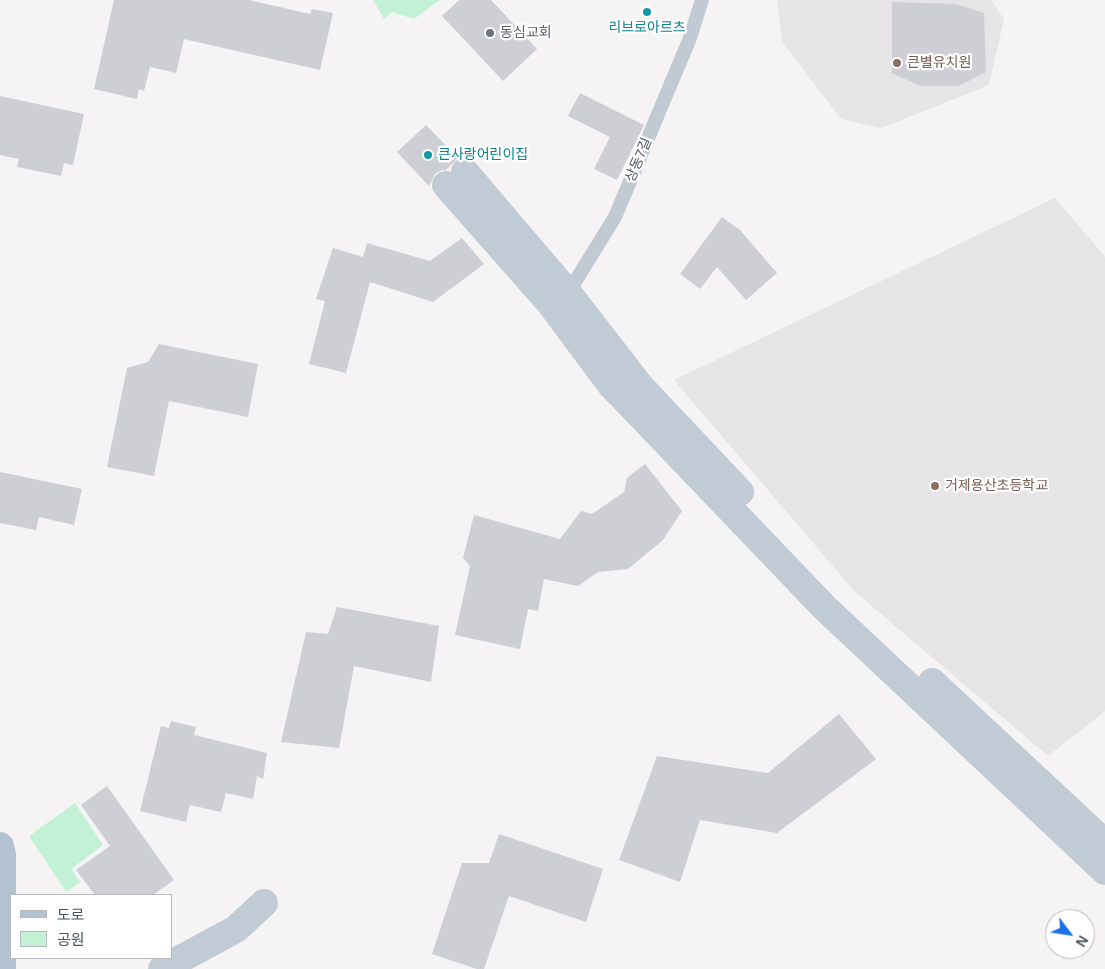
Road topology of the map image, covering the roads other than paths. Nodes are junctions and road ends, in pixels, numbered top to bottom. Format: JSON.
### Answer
{"nodes":[{"id":1,"x":702,"y":0,"type":"edge"},
{"id":2,"x":455,"y":178,"type":"dead end"},
{"id":3,"x":559,"y":298,"type":"junction"},
{"id":4,"x":1105,"y":843,"type":"edge"},
{"id":5,"x":0,"y":846,"type":"edge"},
{"id":6,"x":1105,"y":871,"type":"edge"},
{"id":7,"x":2,"y":969,"type":"edge"},
{"id":8,"x":162,"y":969,"type":"edge"},
{"id":9,"x":203,"y":969,"type":"edge"}],
"edges":[{"from":1,"to":3,"type":"lane","name":"상동7길"},
{"from":2,"to":3,"type":"street"},
{"from":3,"to":4,"type":"street"},
{"from":3,"to":6,"type":"street"},
{"from":5,"to":7,"type":"main road"},
{"from":8,"to":9,"type":"street"}]}
